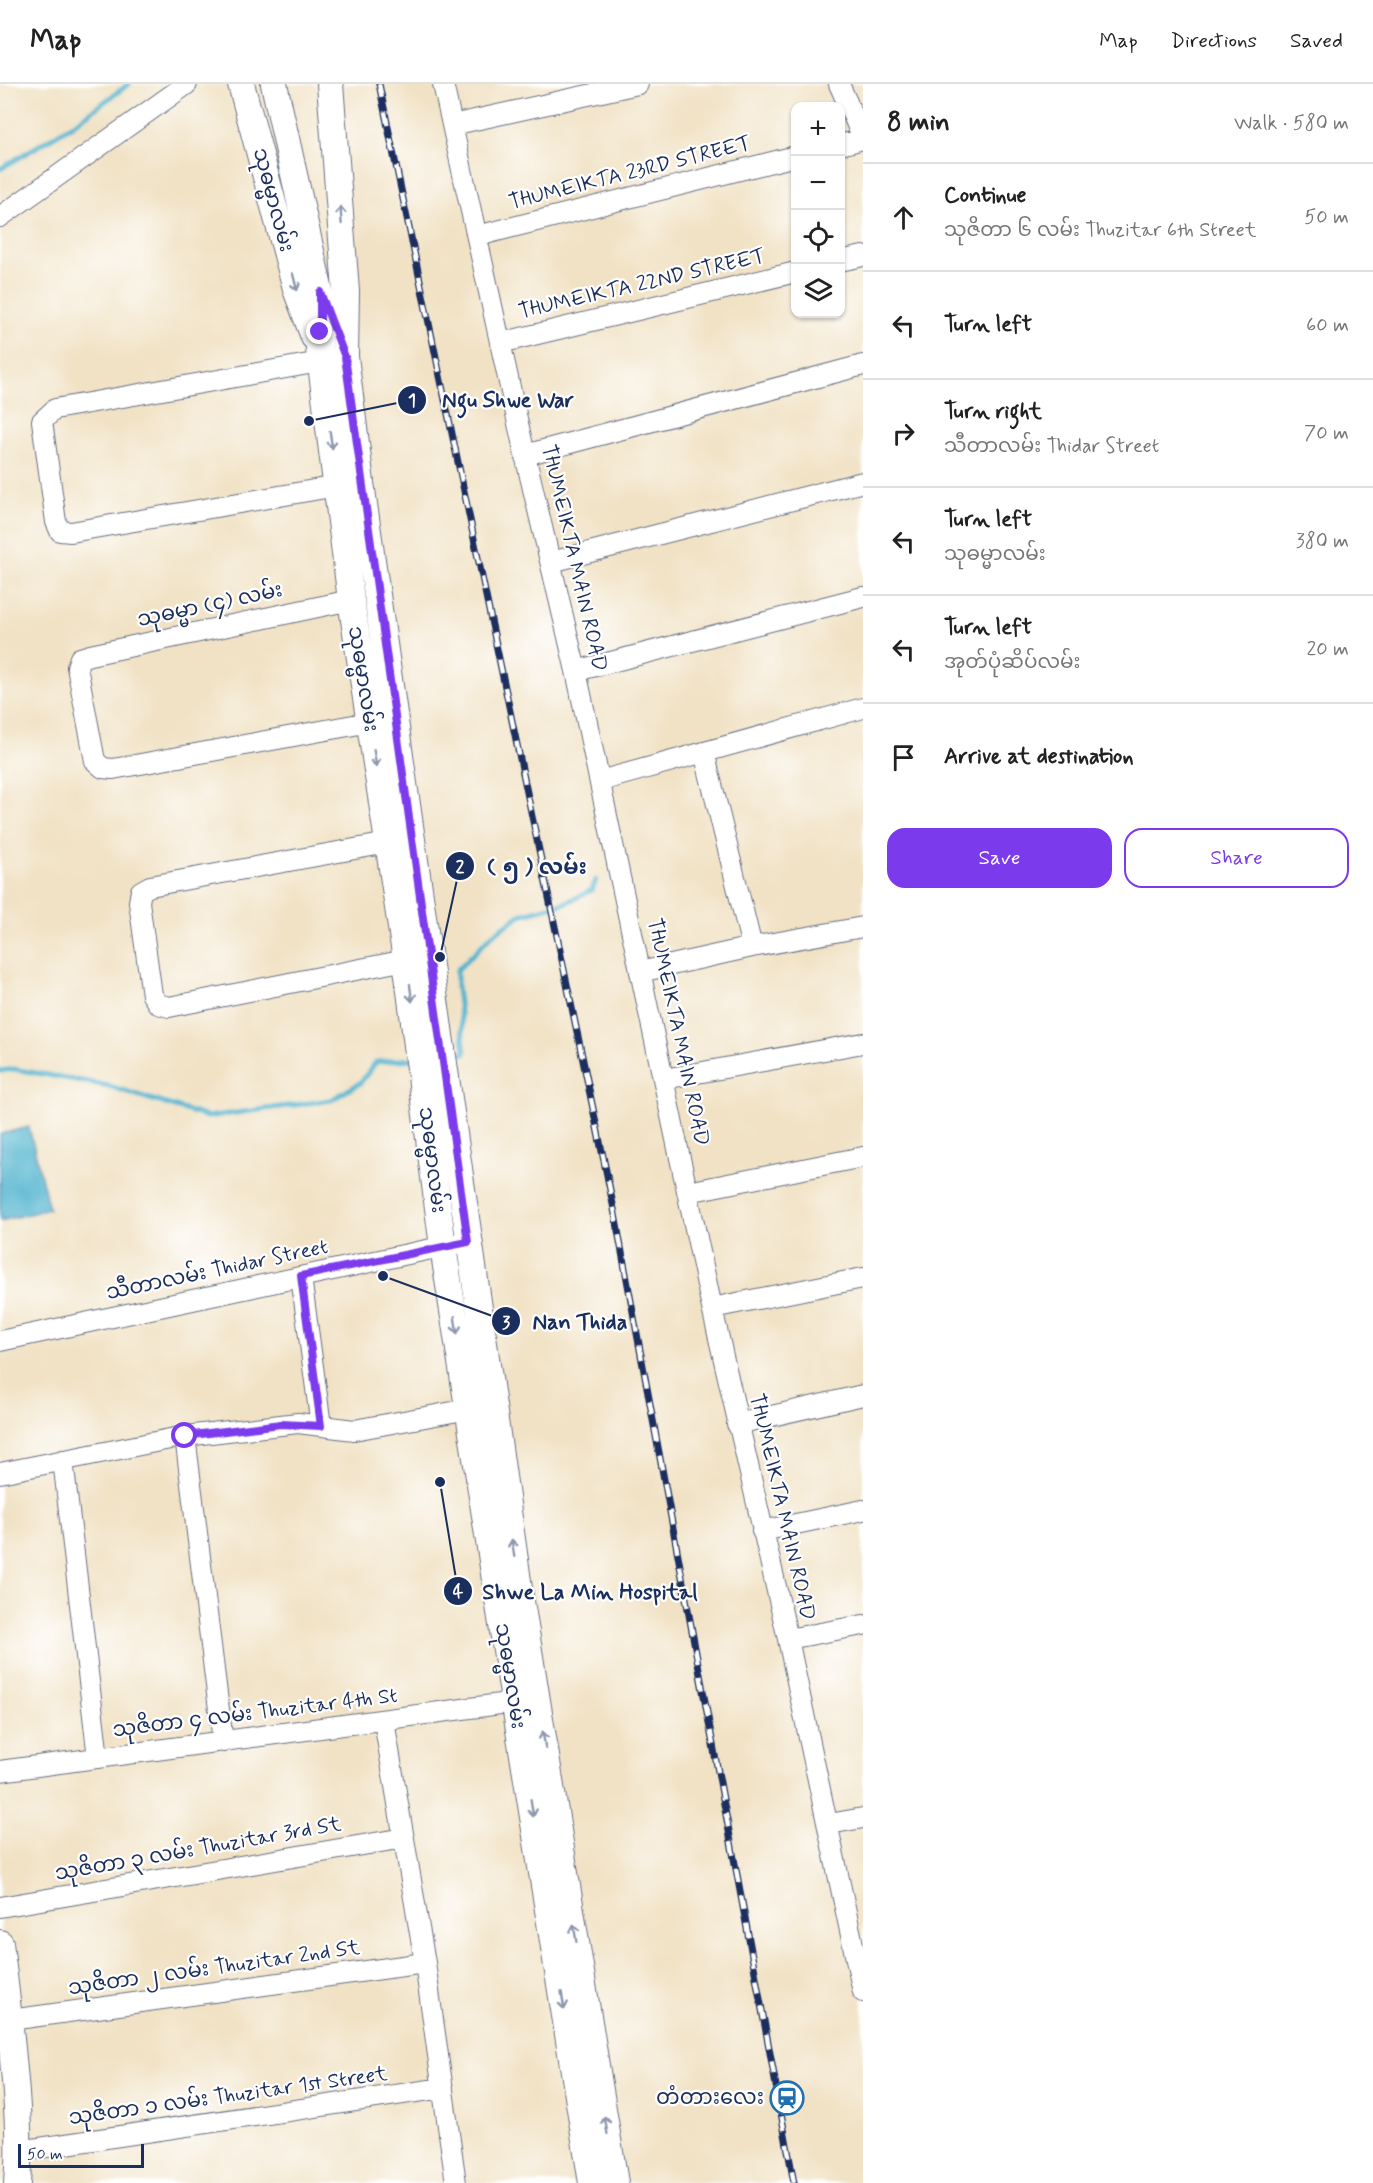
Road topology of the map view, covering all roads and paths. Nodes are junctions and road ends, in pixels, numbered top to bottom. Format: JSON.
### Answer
{"nodes":[{"id":1,"x":187,"y":84,"type":"edge"},
{"id":2,"x":241,"y":84,"type":"edge"},
{"id":3,"x":274,"y":84,"type":"edge"},
{"id":4,"x":330,"y":84,"type":"edge"},
{"id":5,"x":443,"y":84,"type":"edge"},
{"id":6,"x":638,"y":84,"type":"edge"},
{"id":7,"x":839,"y":84,"type":"edge"},
{"id":8,"x":164,"y":91,"type":"edge"},
{"id":9,"x":452,"y":125,"type":"junction"},
{"id":10,"x":863,"y":139,"type":"edge"},
{"id":11,"x":845,"y":144,"type":"edge"},
{"id":12,"x":791,"y":157,"type":"edge"},
{"id":13,"x":0,"y":217,"type":"edge"},
{"id":14,"x":477,"y":236,"type":"junction"},
{"id":15,"x":863,"y":256,"type":"edge"},
{"id":16,"x":845,"y":260,"type":"edge"},
{"id":17,"x":791,"y":273,"type":"edge"},
{"id":18,"x":500,"y":343,"type":"junction"},
{"id":19,"x":328,"y":356,"type":"junction"},
{"id":20,"x":863,"y":365,"type":"edge"},
{"id":21,"x":525,"y":455,"type":"junction"},
{"id":22,"x":863,"y":482,"type":"edge"},
{"id":23,"x":337,"y":486,"type":"junction"},
{"id":24,"x":551,"y":562,"type":"junction"},
{"id":25,"x":863,"y":597,"type":"edge"},
{"id":26,"x":351,"y":600,"type":"junction"},
{"id":27,"x":576,"y":671,"type":"junction"},
{"id":28,"x":863,"y":708,"type":"edge"},
{"id":29,"x":370,"y":722,"type":"junction"},
{"id":30,"x":704,"y":752,"type":"junction"},
{"id":31,"x":600,"y":781,"type":"junction"},
{"id":32,"x":388,"y":843,"type":"junction"},
{"id":33,"x":863,"y":927,"type":"edge"},
{"id":34,"x":752,"y":946,"type":"junction"},
{"id":35,"x":406,"y":960,"type":"junction"},
{"id":36,"x":640,"y":972,"type":"junction"},
{"id":37,"x":863,"y":1043,"type":"edge"},
{"id":38,"x":664,"y":1079,"type":"junction"},
{"id":39,"x":863,"y":1157,"type":"edge"},
{"id":40,"x":688,"y":1192,"type":"junction"},
{"id":41,"x":468,"y":1242,"type":"junction"},
{"id":42,"x":443,"y":1247,"type":"junction"},
{"id":43,"x":301,"y":1276,"type":"junction"},
{"id":44,"x":863,"y":1278,"type":"edge"},
{"id":45,"x":712,"y":1308,"type":"junction"},
{"id":46,"x":0,"y":1341,"type":"edge"},
{"id":47,"x":863,"y":1395,"type":"edge"},
{"id":48,"x":469,"y":1409,"type":"junction"},
{"id":49,"x":737,"y":1424,"type":"junction"},
{"id":50,"x":321,"y":1426,"type":"junction"},
{"id":51,"x":185,"y":1436,"type":"junction"},
{"id":52,"x":63,"y":1460,"type":"junction"},
{"id":53,"x":0,"y":1473,"type":"edge"},
{"id":54,"x":494,"y":1500,"type":"junction"},
{"id":55,"x":863,"y":1510,"type":"edge"},
{"id":56,"x":762,"y":1532,"type":"junction"},
{"id":57,"x":863,"y":1625,"type":"edge"},
{"id":58,"x":788,"y":1639,"type":"junction"},
{"id":59,"x":515,"y":1702,"type":"junction"},
{"id":60,"x":384,"y":1721,"type":"junction"},
{"id":61,"x":223,"y":1742,"type":"junction"},
{"id":62,"x":98,"y":1758,"type":"junction"},
{"id":63,"x":0,"y":1771,"type":"edge"},
{"id":64,"x":863,"y":1818,"type":"edge"},
{"id":65,"x":829,"y":1824,"type":"junction"},
{"id":66,"x":404,"y":1838,"type":"junction"},
{"id":67,"x":0,"y":1907,"type":"edge"},
{"id":68,"x":857,"y":1933,"type":"edge"},
{"id":69,"x":0,"y":1943,"type":"edge"},
{"id":70,"x":425,"y":1964,"type":"junction"},
{"id":71,"x":863,"y":1992,"type":"edge"},
{"id":72,"x":10,"y":2020,"type":"junction"},
{"id":73,"x":443,"y":2088,"type":"junction"},
{"id":74,"x":8,"y":2097,"type":"edge"},
{"id":75,"x":20,"y":2151,"type":"junction"},
{"id":76,"x":16,"y":2183,"type":"edge"},
{"id":77,"x":456,"y":2183,"type":"edge"},
{"id":78,"x":592,"y":2183,"type":"edge"},
{"id":79,"x":615,"y":2183,"type":"edge"}],
"edges":[{"from":1,"to":8,"type":"street"},
{"from":2,"to":19,"type":"main road","name":"သုဓမ္မာလမ်း","one_way":true},
{"from":3,"to":19,"type":"main road","name":"သုဓမ္မာလမ်း"},
{"from":19,"to":4,"type":"main road","name":"သုဓမ္မာလမ်း","one_way":true},
{"from":5,"to":9,"type":"street","name":"THUMEIKTA MAIN ROAD"},
{"from":6,"to":9,"type":"street"},
{"from":7,"to":10,"type":"street"},
{"from":8,"to":13,"type":"street"},
{"from":9,"to":14,"type":"street","name":"THUMEIKTA MAIN ROAD"},
{"from":10,"to":11,"type":"street"},
{"from":12,"to":14,"type":"street","name":"THUMEIKTA 23RD STREET"},
{"from":14,"to":18,"type":"street","name":"THUMEIKTA MAIN ROAD"},
{"from":15,"to":16,"type":"street"},
{"from":17,"to":18,"type":"street","name":"THUMEIKTA 22ND STREET"},
{"from":18,"to":21,"type":"street","name":"THUMEIKTA MAIN ROAD"},
{"from":19,"to":23,"type":"main road","name":"သုဓမ္မာလမ်း","one_way":true},
{"from":19,"to":23,"type":"street"},
{"from":19,"to":41,"type":"main road","name":"သုဓမ္မာလမ်း"},
{"from":20,"to":21,"type":"street"},
{"from":21,"to":24,"type":"street","name":"THUMEIKTA MAIN ROAD"},
{"from":22,"to":24,"type":"street"},
{"from":23,"to":26,"type":"main road","name":"သုဓမ္မာလမ်း"},
{"from":24,"to":27,"type":"street","name":"THUMEIKTA MAIN ROAD"},
{"from":25,"to":27,"type":"street"},
{"from":26,"to":29,"type":"main road","name":"သုဓမ္မာလမ်း"},
{"from":26,"to":29,"type":"street","name":"သုဓမ္မာ (၄) လမ်း"},
{"from":27,"to":31,"type":"street","name":"THUMEIKTA MAIN ROAD"},
{"from":28,"to":30,"type":"street"},
{"from":29,"to":32,"type":"main road","name":"သုဓမ္မာလမ်း","one_way":true},
{"from":30,"to":31,"type":"street"},
{"from":30,"to":34,"type":"street"},
{"from":31,"to":36,"type":"street","name":"THUMEIKTA MAIN ROAD"},
{"from":32,"to":35,"type":"main road","name":"သုဓမ္မာလမ်း"},
{"from":32,"to":35,"type":"street"},
{"from":33,"to":34,"type":"street"},
{"from":34,"to":36,"type":"street"},
{"from":35,"to":42,"type":"main road","name":"သုဓမ္မာလမ်း","one_way":true},
{"from":36,"to":38,"type":"street","name":"THUMEIKTA MAIN ROAD"},
{"from":37,"to":38,"type":"street"},
{"from":38,"to":40,"type":"street","name":"THUMEIKTA MAIN ROAD"},
{"from":39,"to":40,"type":"street"},
{"from":40,"to":45,"type":"street","name":"THUMEIKTA MAIN ROAD"},
{"from":41,"to":42,"type":"street","name":"သီတာလမ်း Thidar Street"},
{"from":41,"to":54,"type":"main road","name":"သုဓမ္မာလမ်း"},
{"from":42,"to":43,"type":"street","name":"သီတာလမ်း Thidar Street"},
{"from":42,"to":48,"type":"main road","name":"သုဓမ္မာလမ်း","one_way":true},
{"from":43,"to":46,"type":"street","name":"သီတာလမ်း Thidar Street"},
{"from":43,"to":50,"type":"street"},
{"from":44,"to":45,"type":"street"},
{"from":45,"to":49,"type":"street","name":"THUMEIKTA MAIN ROAD"},
{"from":47,"to":49,"type":"street"},
{"from":48,"to":50,"type":"street"},
{"from":48,"to":54,"type":"main road","name":"သုဓမ္မာလမ်း"},
{"from":49,"to":56,"type":"street","name":"THUMEIKTA MAIN ROAD"},
{"from":50,"to":51,"type":"street"},
{"from":51,"to":52,"type":"street"},
{"from":51,"to":61,"type":"street"},
{"from":52,"to":53,"type":"street"},
{"from":52,"to":62,"type":"street"},
{"from":54,"to":59,"type":"main road","name":"သုဓမ္မာလမ်း"},
{"from":79,"to":54,"type":"main road","name":"သုဓမ္မာလမ်း","one_way":true},
{"from":55,"to":56,"type":"street"},
{"from":56,"to":58,"type":"street","name":"THUMEIKTA MAIN ROAD"},
{"from":57,"to":58,"type":"street"},
{"from":58,"to":65,"type":"street","name":"THUMEIKTA MAIN ROAD"},
{"from":59,"to":60,"type":"street","name":"သုဇိတာ ၄ လမ်း Thuzitar 4th St"},
{"from":59,"to":78,"type":"main road","name":"သုဓမ္မာလမ်း","one_way":true},
{"from":60,"to":61,"type":"street","name":"သုဇိတာ ၄ လမ်း Thuzitar 4th St"},
{"from":60,"to":66,"type":"street"},
{"from":61,"to":62,"type":"street","name":"သုဇိတာ ၄ လမ်း Thuzitar 4th St"},
{"from":62,"to":63,"type":"street","name":"သုဇိတာ ၄ လမ်း Thuzitar 4th St"},
{"from":64,"to":65,"type":"street"},
{"from":65,"to":68,"type":"street","name":"THUMEIKTA MAIN ROAD"},
{"from":66,"to":67,"type":"street","name":"သုဇိတာ ၃ လမ်း Thuzitar 3rd St"},
{"from":66,"to":70,"type":"street"},
{"from":68,"to":71,"type":"street","name":"THUMEIKTA MAIN ROAD"},
{"from":69,"to":72,"type":"main road"},
{"from":70,"to":72,"type":"street","name":"သုဇိတာ ၂ လမ်း Thuzitar 2nd St"},
{"from":70,"to":73,"type":"street"},
{"from":72,"to":74,"type":"main road"},
{"from":73,"to":75,"type":"street","name":"သုဇိတာ ၁ လမ်း Thuzitar 1st Street"},
{"from":73,"to":77,"type":"street"},
{"from":74,"to":75,"type":"main road"},
{"from":75,"to":76,"type":"main road"}]}
